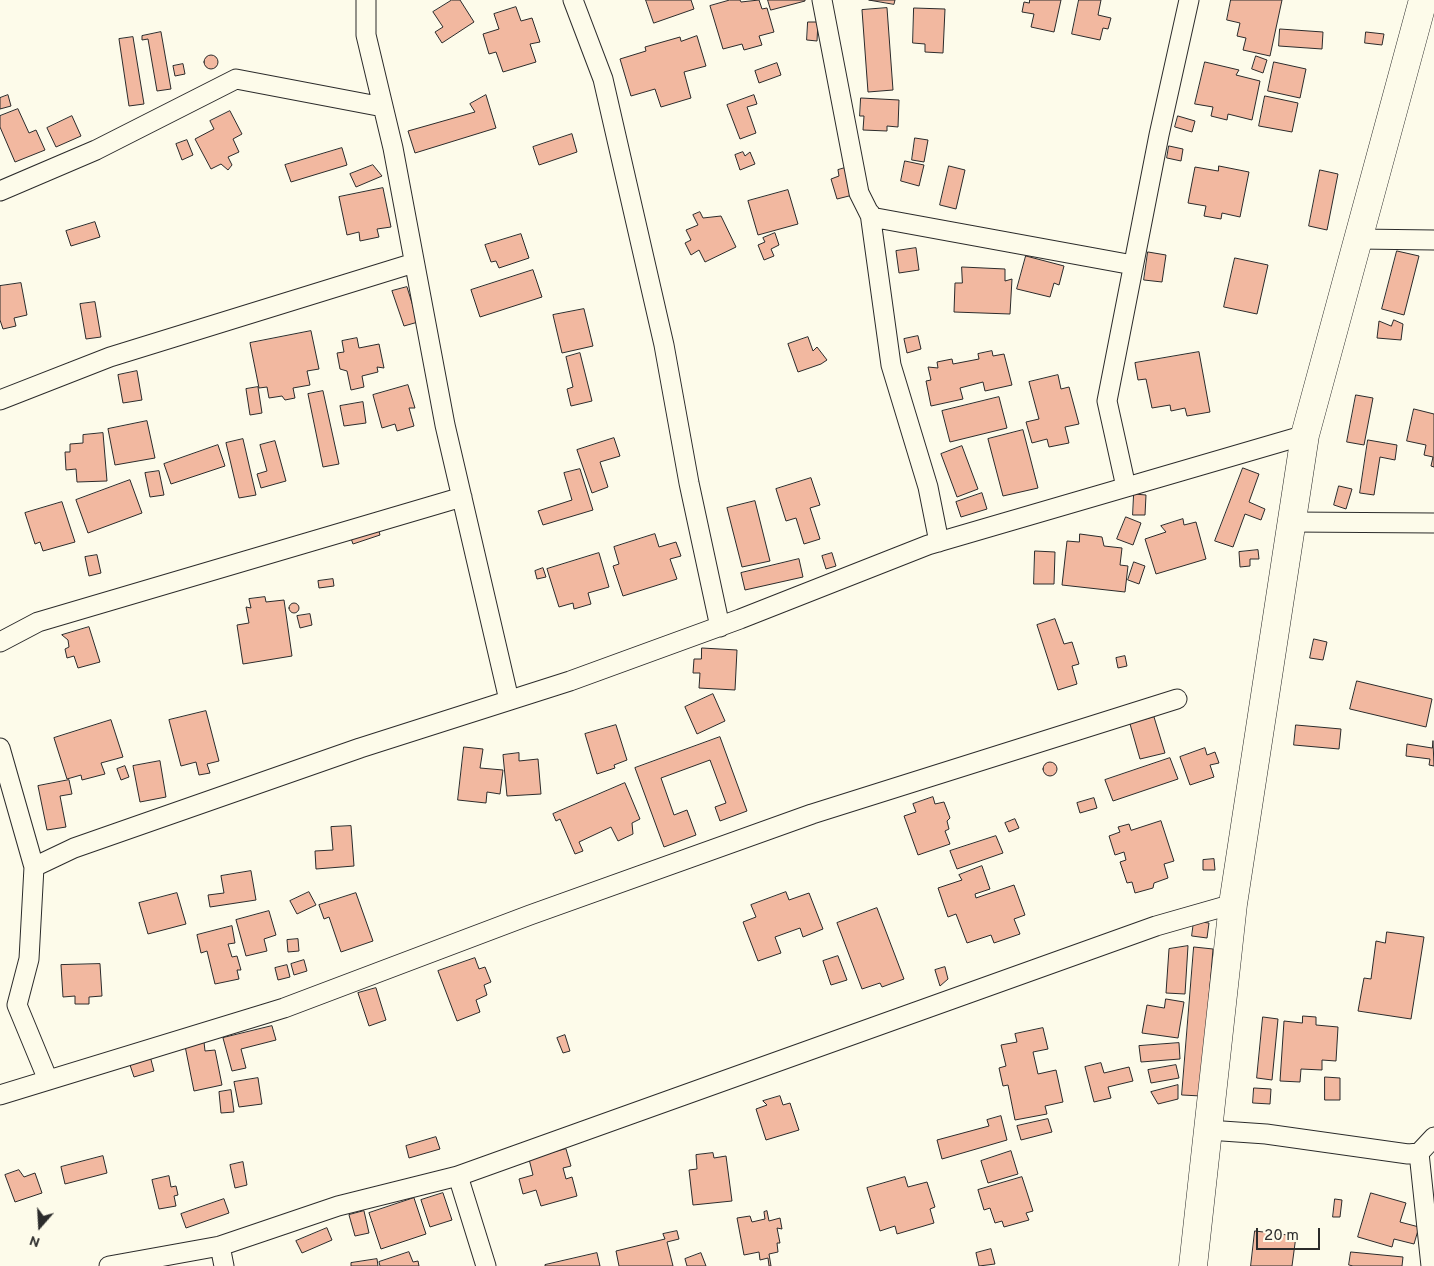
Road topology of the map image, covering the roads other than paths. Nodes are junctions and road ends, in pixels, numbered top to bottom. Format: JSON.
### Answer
{"nodes":[{"id":1,"x":366,"y":0,"type":"edge"},
{"id":2,"x":573,"y":0,"type":"edge"},
{"id":3,"x":822,"y":0,"type":"edge"},
{"id":4,"x":1189,"y":0,"type":"edge"},
{"id":5,"x":1426,"y":5,"type":"edge"},
{"id":6,"x":383,"y":107,"type":"junction"},
{"id":7,"x":0,"y":191,"type":"edge"},
{"id":8,"x":870,"y":213,"type":"junction"},
{"id":9,"x":1358,"y":239,"type":"junction"},
{"id":10,"x":1434,"y":240,"type":"edge"},
{"id":11,"x":414,"y":263,"type":"junction"},
{"id":12,"x":1133,"y":265,"type":"junction"},
{"id":13,"x":0,"y":400,"type":"edge"},
{"id":14,"x":1306,"y":435,"type":"junction"},
{"id":15,"x":1126,"y":487,"type":"junction"},
{"id":16,"x":462,"y":497,"type":"junction"},
{"id":17,"x":1292,"y":522,"type":"junction"},
{"id":18,"x":1434,"y":523,"type":"edge"},
{"id":19,"x":939,"y":542,"type":"junction"},
{"id":20,"x":720,"y":626,"type":"junction"},
{"id":21,"x":0,"y":642,"type":"edge"},
{"id":22,"x":1177,"y":699,"type":"dead end"},
{"id":23,"x":509,"y":700,"type":"junction"},
{"id":24,"x":0,"y":748,"type":"edge"},
{"id":25,"x":34,"y":867,"type":"junction"},
{"id":26,"x":1233,"y":904,"type":"junction"},
{"id":27,"x":48,"y":1080,"type":"junction"},
{"id":28,"x":0,"y":1095,"type":"edge"},
{"id":29,"x":1208,"y":1130,"type":"junction"},
{"id":30,"x":1434,"y":1137,"type":"edge"},
{"id":31,"x":1419,"y":1153,"type":"junction"},
{"id":32,"x":458,"y":1176,"type":"junction"},
{"id":33,"x":220,"y":1246,"type":"junction"},
{"id":34,"x":1432,"y":1265,"type":"edge"},
{"id":35,"x":109,"y":1266,"type":"edge"},
{"id":36,"x":224,"y":1266,"type":"edge"},
{"id":37,"x":486,"y":1266,"type":"edge"},
{"id":38,"x":1193,"y":1266,"type":"edge"}],
"edges":[{"from":1,"to":6,"type":"street"},
{"from":2,"to":20,"type":"street"},
{"from":3,"to":8,"type":"street"},
{"from":4,"to":12,"type":"street"},
{"from":5,"to":9,"type":"street"},
{"from":6,"to":7,"type":"street"},
{"from":6,"to":11,"type":"street"},
{"from":8,"to":12,"type":"street"},
{"from":8,"to":19,"type":"street"},
{"from":9,"to":10,"type":"street"},
{"from":9,"to":14,"type":"street"},
{"from":11,"to":13,"type":"street"},
{"from":11,"to":16,"type":"street"},
{"from":12,"to":15,"type":"street"},
{"from":14,"to":15,"type":"street"},
{"from":14,"to":17,"type":"street"},
{"from":15,"to":19,"type":"street"},
{"from":16,"to":21,"type":"street"},
{"from":16,"to":23,"type":"street"},
{"from":17,"to":18,"type":"street"},
{"from":17,"to":26,"type":"street"},
{"from":19,"to":20,"type":"street"},
{"from":20,"to":23,"type":"street"},
{"from":22,"to":27,"type":"street"},
{"from":23,"to":25,"type":"street"},
{"from":24,"to":25,"type":"street"},
{"from":25,"to":27,"type":"street"},
{"from":26,"to":29,"type":"street"},
{"from":26,"to":32,"type":"street"},
{"from":27,"to":28,"type":"street"},
{"from":29,"to":31,"type":"street"},
{"from":29,"to":38,"type":"street"},
{"from":30,"to":31,"type":"street"},
{"from":31,"to":34,"type":"street"},
{"from":32,"to":33,"type":"street"},
{"from":32,"to":37,"type":"street"},
{"from":33,"to":35,"type":"street"},
{"from":33,"to":36,"type":"street"}]}
